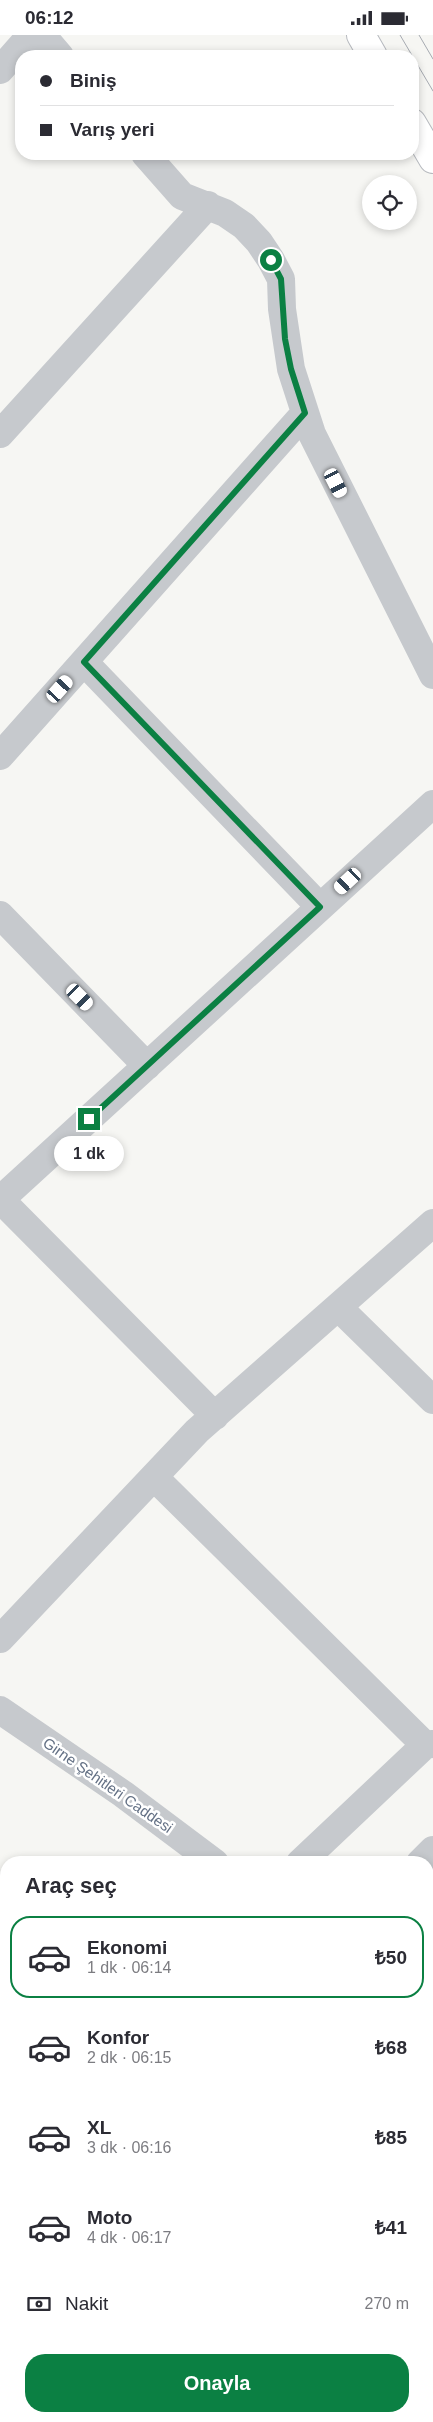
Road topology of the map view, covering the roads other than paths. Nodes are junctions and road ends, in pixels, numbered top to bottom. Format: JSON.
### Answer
{"nodes":[{"id":1,"x":31,"y":35,"type":"edge"},
{"id":2,"x":42,"y":35,"type":"edge"},
{"id":3,"x":361,"y":35,"type":"edge"},
{"id":4,"x":18,"y":50,"type":"edge"},
{"id":5,"x":55,"y":50,"type":"edge"},
{"id":6,"x":370,"y":50,"type":"edge"},
{"id":7,"x":15,"y":54,"type":"edge"},
{"id":8,"x":0,"y":71,"type":"edge"},
{"id":9,"x":419,"y":135,"type":"edge"},
{"id":10,"x":433,"y":159,"type":"edge"},
{"id":11,"x":150,"y":160,"type":"edge"},
{"id":12,"x":208,"y":205,"type":"junction"},
{"id":13,"x":305,"y":413,"type":"junction"},
{"id":14,"x":0,"y":435,"type":"edge"},
{"id":15,"x":84,"y":662,"type":"junction"},
{"id":16,"x":433,"y":675,"type":"edge"},
{"id":17,"x":0,"y":756,"type":"edge"},
{"id":18,"x":433,"y":804,"type":"edge"},
{"id":19,"x":320,"y":907,"type":"junction"},
{"id":20,"x":0,"y":915,"type":"edge"},
{"id":21,"x":147,"y":1066,"type":"junction"},
{"id":22,"x":0,"y":1200,"type":"edge"},
{"id":23,"x":433,"y":1223,"type":"edge"},
{"id":24,"x":338,"y":1307,"type":"junction"},
{"id":25,"x":433,"y":1400,"type":"edge"},
{"id":26,"x":214,"y":1416,"type":"junction"},
{"id":27,"x":154,"y":1477,"type":"junction"},
{"id":28,"x":0,"y":1639,"type":"edge"},
{"id":29,"x":0,"y":1710,"type":"edge"},
{"id":30,"x":429,"y":1744,"type":"edge"},
{"id":31,"x":206,"y":1856,"type":"edge"},
{"id":32,"x":308,"y":1856,"type":"edge"}],
"edges":[{"from":1,"to":4,"type":"street"},
{"from":2,"to":5,"type":"street"},
{"from":3,"to":6,"type":"main road"},
{"from":7,"to":8,"type":"street"},
{"from":9,"to":10,"type":"main road"},
{"from":11,"to":12,"type":"street"},
{"from":12,"to":13,"type":"street"},
{"from":12,"to":14,"type":"street"},
{"from":13,"to":15,"type":"street"},
{"from":13,"to":16,"type":"street"},
{"from":15,"to":17,"type":"street"},
{"from":15,"to":19,"type":"street"},
{"from":18,"to":19,"type":"street"},
{"from":19,"to":21,"type":"street"},
{"from":20,"to":21,"type":"street"},
{"from":21,"to":22,"type":"street"},
{"from":22,"to":26,"type":"street"},
{"from":23,"to":24,"type":"street"},
{"from":24,"to":25,"type":"street"},
{"from":24,"to":26,"type":"street"},
{"from":26,"to":27,"type":"street"},
{"from":27,"to":28,"type":"street"},
{"from":27,"to":30,"type":"street"},
{"from":29,"to":31,"type":"street","name":"Girne Şehitleri Caddesi"},
{"from":30,"to":32,"type":"street"}]}
